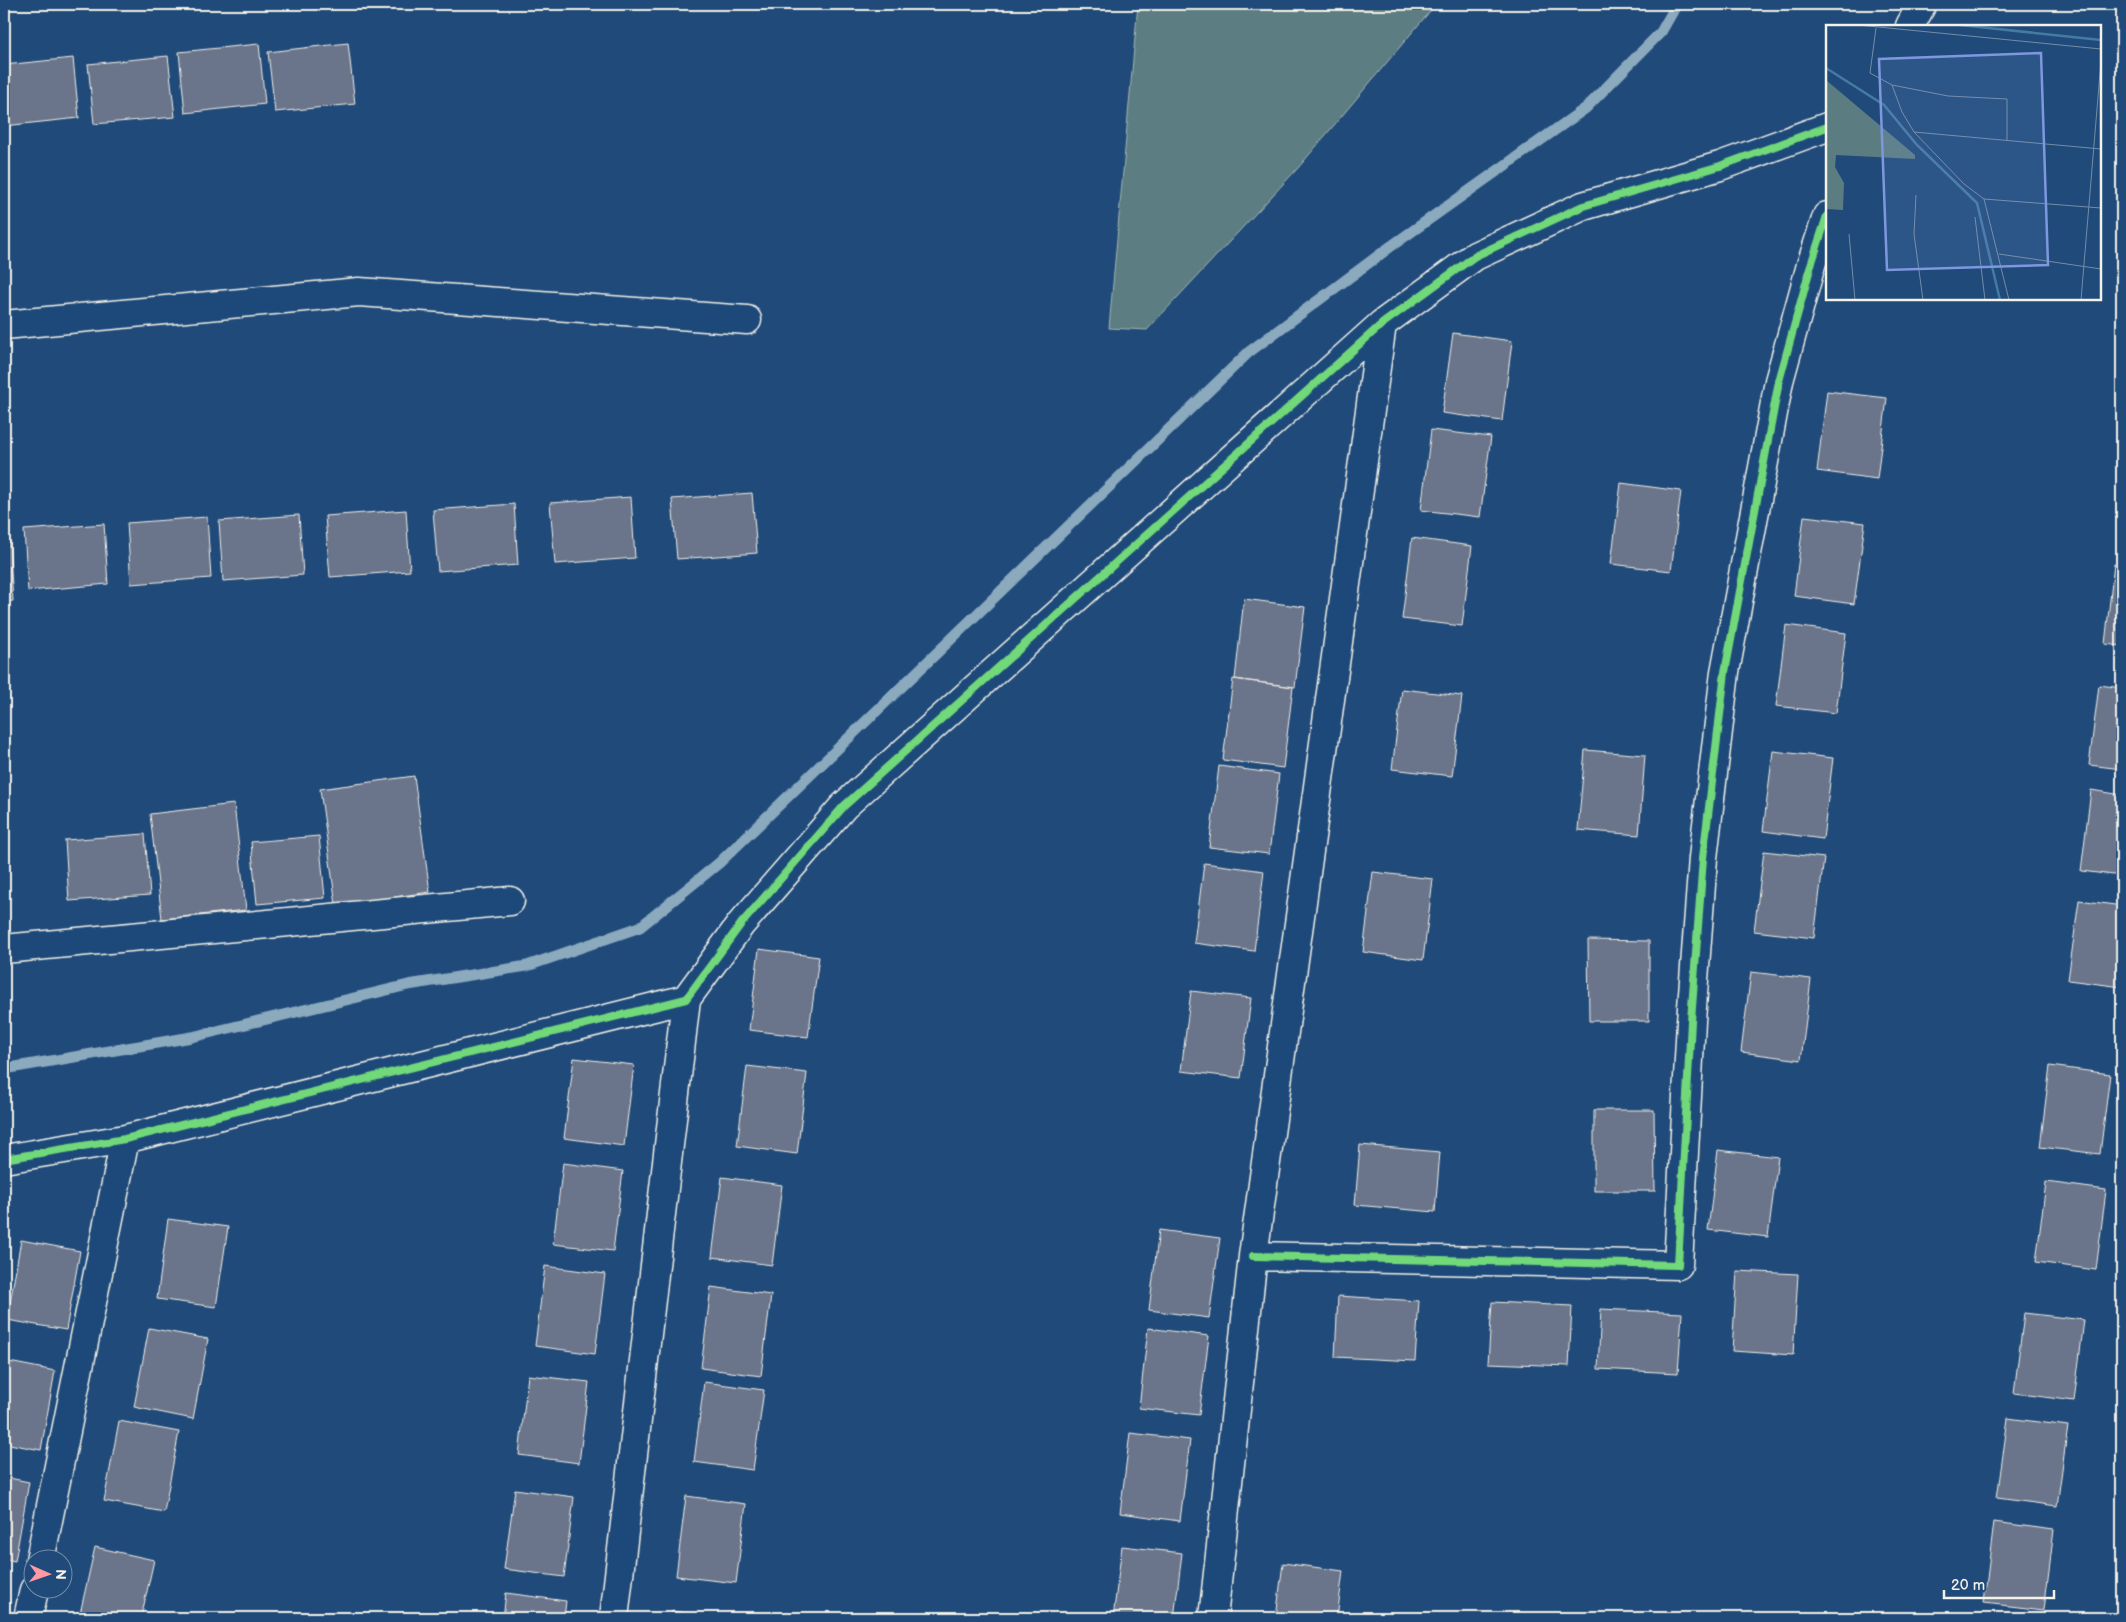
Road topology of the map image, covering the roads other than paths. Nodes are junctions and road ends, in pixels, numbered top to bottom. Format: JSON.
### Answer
{"nodes":[{"id":1,"x":1922,"y":4,"type":"edge"},
{"id":2,"x":1911,"y":25,"type":"edge"},
{"id":3,"x":1826,"y":127,"type":"edge"},
{"id":4,"x":1826,"y":219,"type":"edge"},
{"id":5,"x":747,"y":320,"type":"dead end"},
{"id":6,"x":1382,"y":324,"type":"junction"},
{"id":7,"x":4,"y":325,"type":"edge"},
{"id":8,"x":510,"y":901,"type":"dead end"},
{"id":9,"x":4,"y":949,"type":"edge"},
{"id":10,"x":686,"y":999,"type":"junction"},
{"id":11,"x":125,"y":1139,"type":"junction"},
{"id":12,"x":4,"y":1159,"type":"edge"},
{"id":13,"x":1253,"y":1256,"type":"junction"},
{"id":14,"x":42,"y":1550,"type":"edge"},
{"id":15,"x":32,"y":1600,"type":"edge"},
{"id":16,"x":28,"y":1618,"type":"edge"},
{"id":17,"x":614,"y":1618,"type":"edge"},
{"id":18,"x":1213,"y":1618,"type":"edge"}],
"edges":[{"from":1,"to":2,"type":"street"},
{"from":3,"to":6,"type":"street"},
{"from":4,"to":13,"type":"street"},
{"from":5,"to":7,"type":"street"},
{"from":6,"to":10,"type":"street"},
{"from":6,"to":13,"type":"street"},
{"from":8,"to":9,"type":"street"},
{"from":10,"to":11,"type":"street"},
{"from":10,"to":17,"type":"street"},
{"from":11,"to":12,"type":"street"},
{"from":11,"to":14,"type":"street"},
{"from":13,"to":18,"type":"street"},
{"from":15,"to":16,"type":"street"}]}
